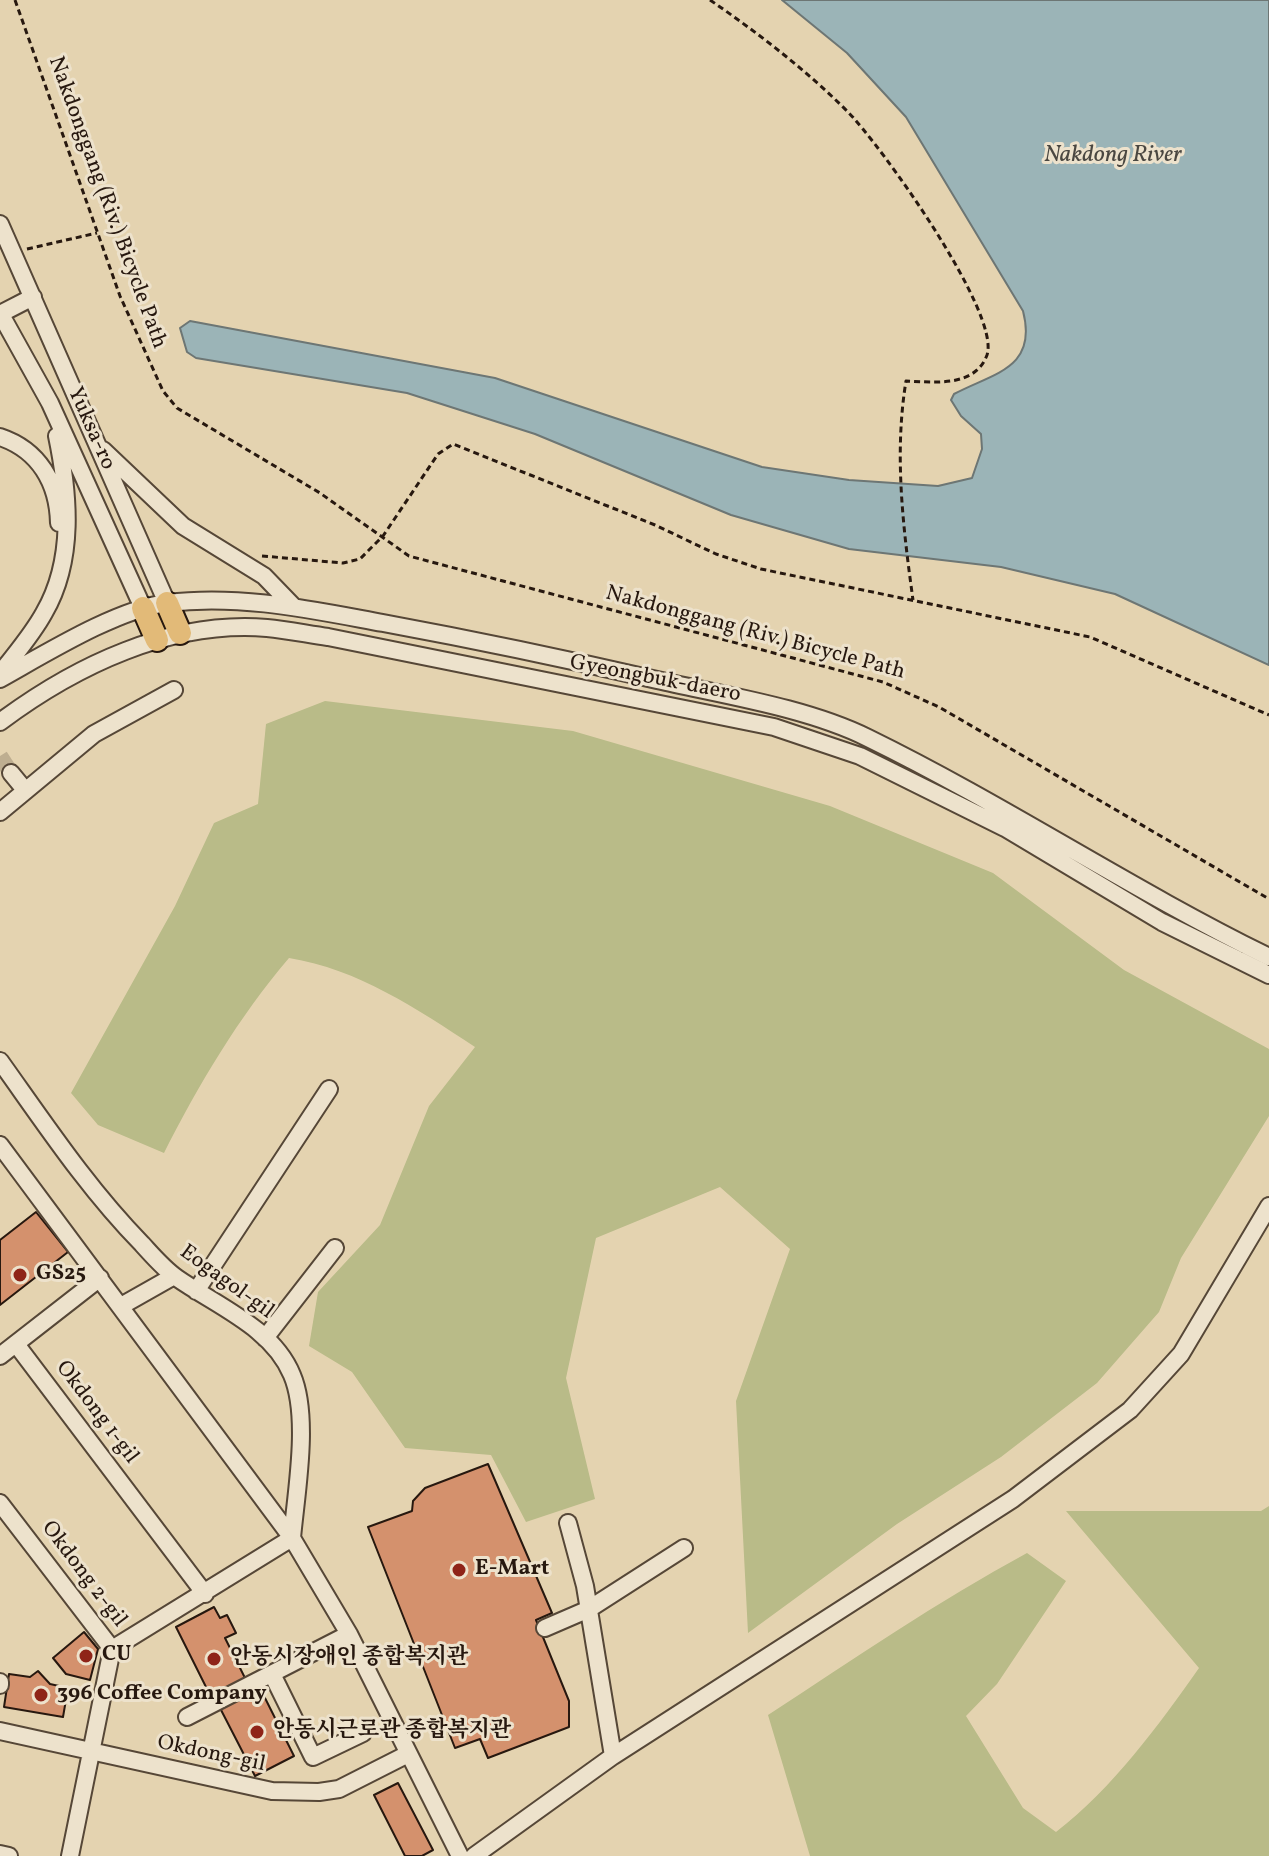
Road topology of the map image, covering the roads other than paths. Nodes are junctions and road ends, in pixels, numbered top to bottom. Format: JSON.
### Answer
{"nodes":[{"id":1,"x":0,"y":224,"type":"edge"},
{"id":2,"x":33,"y":297,"type":"junction"},
{"id":3,"x":0,"y":314,"type":"edge"},
{"id":4,"x":50,"y":403,"type":"junction"},
{"id":5,"x":0,"y":437,"type":"edge"},
{"id":6,"x":96,"y":443,"type":"junction"},
{"id":7,"x":60,"y":565,"type":"junction"},
{"id":8,"x":167,"y":603,"type":"junction"},
{"id":9,"x":293,"y":606,"type":"junction"},
{"id":10,"x":143,"y":608,"type":"junction"},
{"id":11,"x":180,"y":633,"type":"junction"},
{"id":12,"x":157,"y":640,"type":"junction"},
{"id":13,"x":0,"y":677,"type":"edge"},
{"id":14,"x":174,"y":690,"type":"dead end"},
{"id":15,"x":0,"y":722,"type":"edge"},
{"id":16,"x":11,"y":773,"type":"tunnel mouth"},
{"id":17,"x":25,"y":790,"type":"junction"},
{"id":18,"x":0,"y":812,"type":"edge"},
{"id":19,"x":1269,"y":957,"type":"edge"},
{"id":20,"x":1242,"y":961,"type":"junction"},
{"id":21,"x":1269,"y":975,"type":"edge"},
{"id":22,"x":1269,"y":982,"type":"edge"},
{"id":23,"x":0,"y":1061,"type":"edge"},
{"id":24,"x":329,"y":1089,"type":"dead end"},
{"id":25,"x":0,"y":1145,"type":"edge"},
{"id":26,"x":1269,"y":1206,"type":"edge"},
{"id":27,"x":335,"y":1248,"type":"dead end"},
{"id":28,"x":174,"y":1276,"type":"junction"},
{"id":29,"x":100,"y":1278,"type":"junction"},
{"id":30,"x":196,"y":1291,"type":"junction"},
{"id":31,"x":121,"y":1306,"type":"junction"},
{"id":32,"x":265,"y":1338,"type":"junction"},
{"id":33,"x":16,"y":1344,"type":"junction"},
{"id":34,"x":0,"y":1356,"type":"edge"},
{"id":35,"x":3,"y":1512,"type":"edge"},
{"id":36,"x":568,"y":1523,"type":"dead end"},
{"id":37,"x":292,"y":1538,"type":"junction"},
{"id":38,"x":684,"y":1548,"type":"dead end"},
{"id":39,"x":205,"y":1594,"type":"junction"},
{"id":40,"x":589,"y":1609,"type":"junction"},
{"id":41,"x":545,"y":1628,"type":"dead end"},
{"id":42,"x":349,"y":1634,"type":"junction"},
{"id":43,"x":112,"y":1649,"type":"junction"},
{"id":44,"x":272,"y":1674,"type":"junction"},
{"id":45,"x":187,"y":1717,"type":"dead end"},
{"id":46,"x":0,"y":1731,"type":"edge"},
{"id":47,"x":363,"y":1733,"type":"dead end"},
{"id":48,"x":91,"y":1751,"type":"junction"},
{"id":49,"x":408,"y":1754,"type":"junction"},
{"id":50,"x":613,"y":1756,"type":"junction"},
{"id":51,"x":0,"y":1854,"type":"edge"},
{"id":52,"x":9,"y":1856,"type":"edge"},
{"id":53,"x":70,"y":1856,"type":"edge"},
{"id":54,"x":460,"y":1856,"type":"edge"},
{"id":55,"x":474,"y":1856,"type":"edge"}],
"edges":[{"from":1,"to":2,"type":"street","name":"Yuksa-ro"},
{"from":2,"to":3,"type":"street"},
{"from":2,"to":6,"type":"street","name":"Yuksa-ro"},
{"from":3,"to":4,"type":"street","name":"Yuksa-ro"},
{"from":4,"to":7,"type":"street"},
{"from":4,"to":10,"type":"street","name":"Yuksa-ro"},
{"from":5,"to":7,"type":"street"},
{"from":6,"to":8,"type":"street","name":"Yuksa-ro"},
{"from":6,"to":9,"type":"street"},
{"from":7,"to":13,"type":"street"},
{"from":8,"to":9,"type":"street","name":"Gyeongbuk-daero"},
{"from":8,"to":10,"type":"street","name":"Gyeongbuk-daero"},
{"from":8,"to":11,"type":"main road","name":"Yuksa-ro"},
{"from":9,"to":19,"type":"street","name":"Gyeongbuk-daero"},
{"from":10,"to":12,"type":"main road","name":"Yuksa-ro"},
{"from":10,"to":13,"type":"street","name":"Gyeongbuk-daero"},
{"from":11,"to":12,"type":"street","name":"Gyeongbuk-daero"},
{"from":11,"to":20,"type":"street","name":"Gyeongbuk-daero"},
{"from":12,"to":15,"type":"street","name":"Gyeongbuk-daero"},
{"from":14,"to":17,"type":"street"},
{"from":16,"to":17,"type":"street"},
{"from":17,"to":18,"type":"street"},
{"from":20,"to":21,"type":"street","name":"Gyeongbuk-daero"},
{"from":20,"to":22,"type":"street"},
{"from":23,"to":28,"type":"street","name":"Eogagol-gil"},
{"from":24,"to":30,"type":"street"},
{"from":25,"to":29,"type":"street"},
{"from":26,"to":50,"type":"street"},
{"from":27,"to":32,"type":"street"},
{"from":28,"to":30,"type":"street","name":"Eogagol-gil"},
{"from":28,"to":31,"type":"street"},
{"from":29,"to":31,"type":"street"},
{"from":29,"to":33,"type":"street"},
{"from":30,"to":32,"type":"street","name":"Eogagol-gil"},
{"from":31,"to":37,"type":"street"},
{"from":32,"to":37,"type":"street","name":"Eogagol-gil"},
{"from":33,"to":34,"type":"street"},
{"from":33,"to":39,"type":"street","name":"Okdong 1-gil"},
{"from":35,"to":43,"type":"street","name":"Okdong 2-gil"},
{"from":36,"to":40,"type":"street"},
{"from":37,"to":39,"type":"street"},
{"from":37,"to":42,"type":"street"},
{"from":38,"to":40,"type":"street"},
{"from":39,"to":43,"type":"street"},
{"from":40,"to":41,"type":"street"},
{"from":40,"to":50,"type":"street"},
{"from":42,"to":44,"type":"street"},
{"from":42,"to":49,"type":"street"},
{"from":43,"to":48,"type":"street","name":"Okdong 2-gil"},
{"from":44,"to":45,"type":"street"},
{"from":44,"to":47,"type":"street"},
{"from":46,"to":48,"type":"street","name":"Okdong-gil"},
{"from":48,"to":49,"type":"street","name":"Okdong-gil"},
{"from":48,"to":53,"type":"street","name":"Okdong 2-gil"},
{"from":49,"to":54,"type":"street"},
{"from":50,"to":55,"type":"street"},
{"from":51,"to":52,"type":"street"}]}
